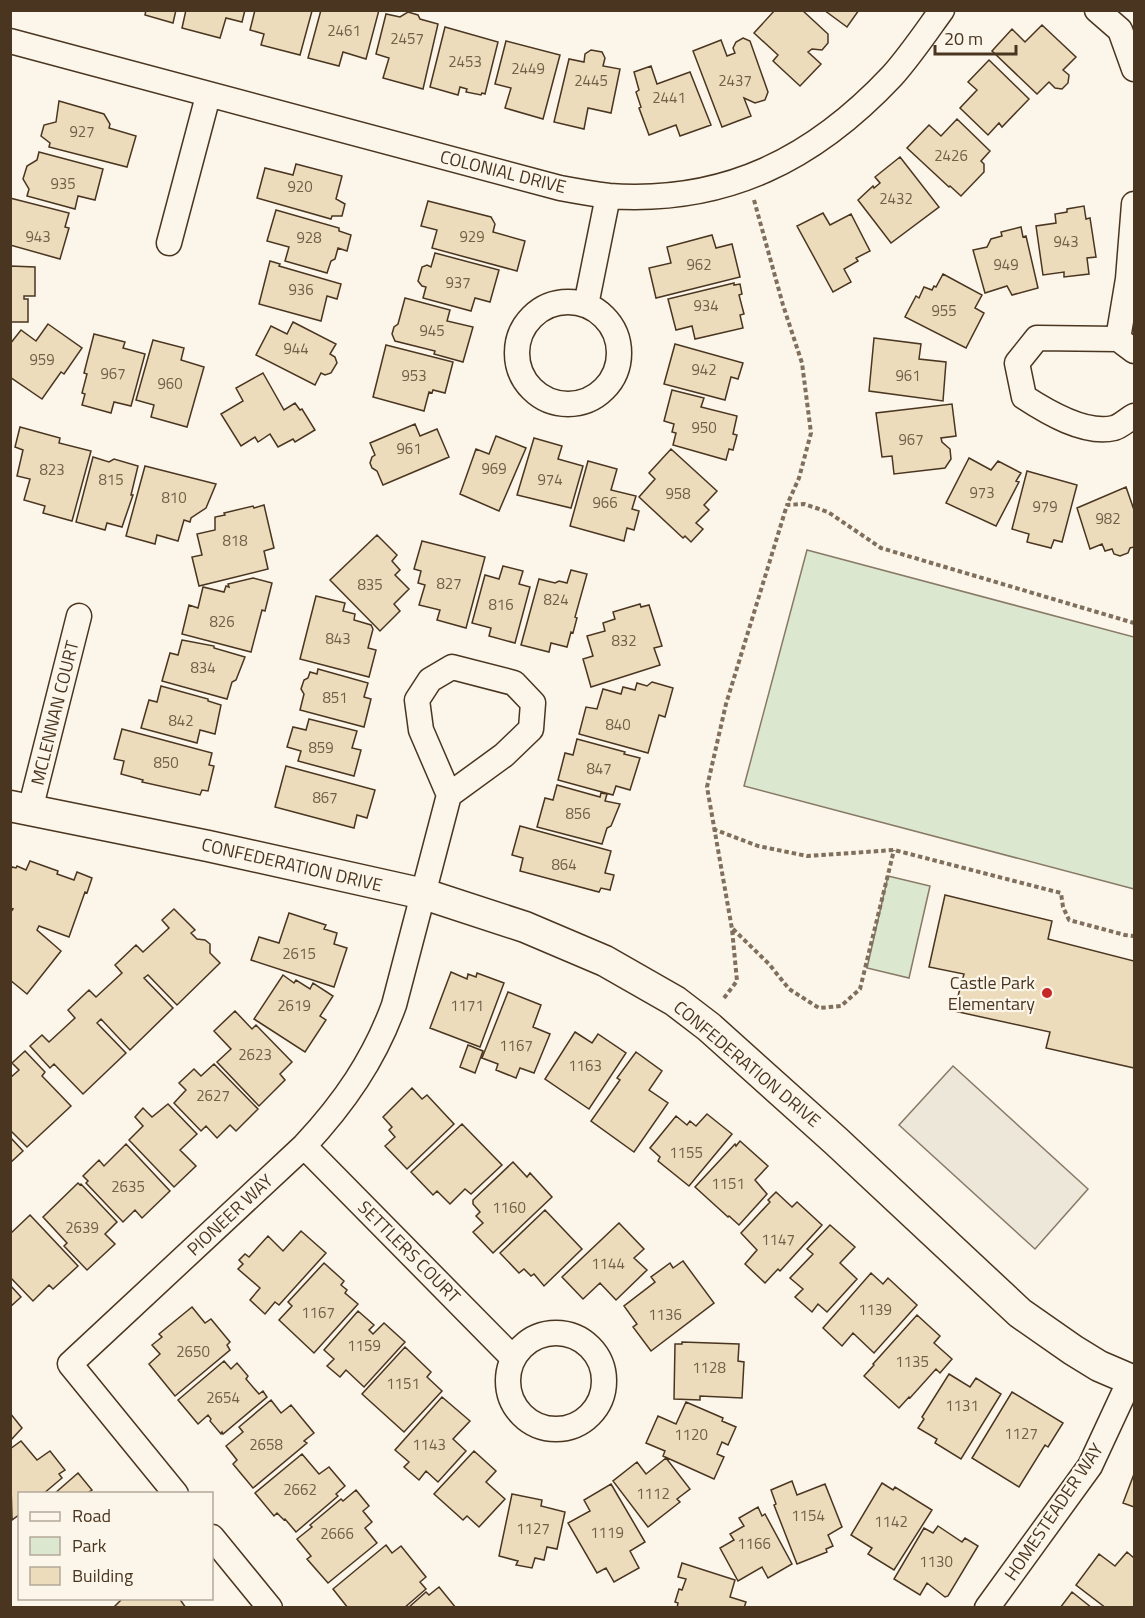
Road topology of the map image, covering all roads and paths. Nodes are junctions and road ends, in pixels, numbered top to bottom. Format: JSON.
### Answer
{"nodes":[{"id":1,"x":942,"y":10,"type":"edge"},
{"id":2,"x":1097,"y":10,"type":"edge"},
{"id":3,"x":10,"y":41,"type":"edge"},
{"id":4,"x":1134,"y":69,"type":"edge"},
{"id":5,"x":208,"y":96,"type":"junction"},
{"id":6,"x":745,"y":179,"type":"junction"},
{"id":7,"x":608,"y":196,"type":"junction"},
{"id":8,"x":1134,"y":204,"type":"edge"},
{"id":9,"x":170,"y":243,"type":"dead end"},
{"id":10,"x":586,"y":305,"type":"junction"},
{"id":11,"x":1126,"y":345,"type":"edge"},
{"id":12,"x":1134,"y":416,"type":"edge"},
{"id":13,"x":787,"y":505,"type":"junction"},
{"id":14,"x":79,"y":616,"type":"dead end"},
{"id":15,"x":1134,"y":623,"type":"edge"},
{"id":16,"x":449,"y":795,"type":"junction"},
{"id":17,"x":20,"y":808,"type":"edge"},
{"id":18,"x":713,"y":829,"type":"junction"},
{"id":19,"x":894,"y":850,"type":"junction"},
{"id":20,"x":424,"y":894,"type":"junction"},
{"id":21,"x":732,"y":929,"type":"junction"},
{"id":22,"x":1134,"y":936,"type":"edge"},
{"id":23,"x":724,"y":998,"type":"dead end"},
{"id":24,"x":304,"y":1146,"type":"junction"},
{"id":25,"x":513,"y":1358,"type":"junction"},
{"id":26,"x":1132,"y":1380,"type":"edge"},
{"id":27,"x":174,"y":1492,"type":"edge"},
{"id":28,"x":213,"y":1538,"type":"edge"},
{"id":29,"x":270,"y":1608,"type":"edge"},
{"id":30,"x":987,"y":1608,"type":"edge"}],
"edges":[{"from":1,"to":6,"type":"street","name":"COLONIAL DRIVE"},
{"from":2,"to":4,"type":"street"},
{"from":3,"to":5,"type":"street","name":"COLONIAL DRIVE"},
{"from":5,"to":7,"type":"street","name":"COLONIAL DRIVE"},
{"from":5,"to":9,"type":"street"},
{"from":6,"to":7,"type":"street","name":"COLONIAL DRIVE"},
{"from":6,"to":13,"type":"path"},
{"from":7,"to":10,"type":"street"},
{"from":8,"to":11,"type":"street"},
{"from":10,"to":10,"type":"street"},
{"from":11,"to":12,"type":"street"},
{"from":13,"to":15,"type":"path"},
{"from":13,"to":18,"type":"path"},
{"from":14,"to":17,"type":"street","name":"MCLENNAN COURT"},
{"from":16,"to":16,"type":"street"},
{"from":16,"to":20,"type":"street","name":"PIONEER WAY"},
{"from":17,"to":20,"type":"street","name":"CONFEDERATION DRIVE"},
{"from":18,"to":19,"type":"path"},
{"from":18,"to":21,"type":"path"},
{"from":19,"to":21,"type":"path"},
{"from":19,"to":22,"type":"path"},
{"from":20,"to":24,"type":"street","name":"PIONEER WAY"},
{"from":20,"to":26,"type":"street","name":"CONFEDERATION DRIVE"},
{"from":21,"to":23,"type":"path"},
{"from":24,"to":25,"type":"street","name":"SETTLERS COURT"},
{"from":24,"to":27,"type":"street","name":"PIONEER WAY"},
{"from":25,"to":25,"type":"street"},
{"from":26,"to":30,"type":"street","name":"HOMESTEADER WAY"},
{"from":28,"to":29,"type":"street"}]}
